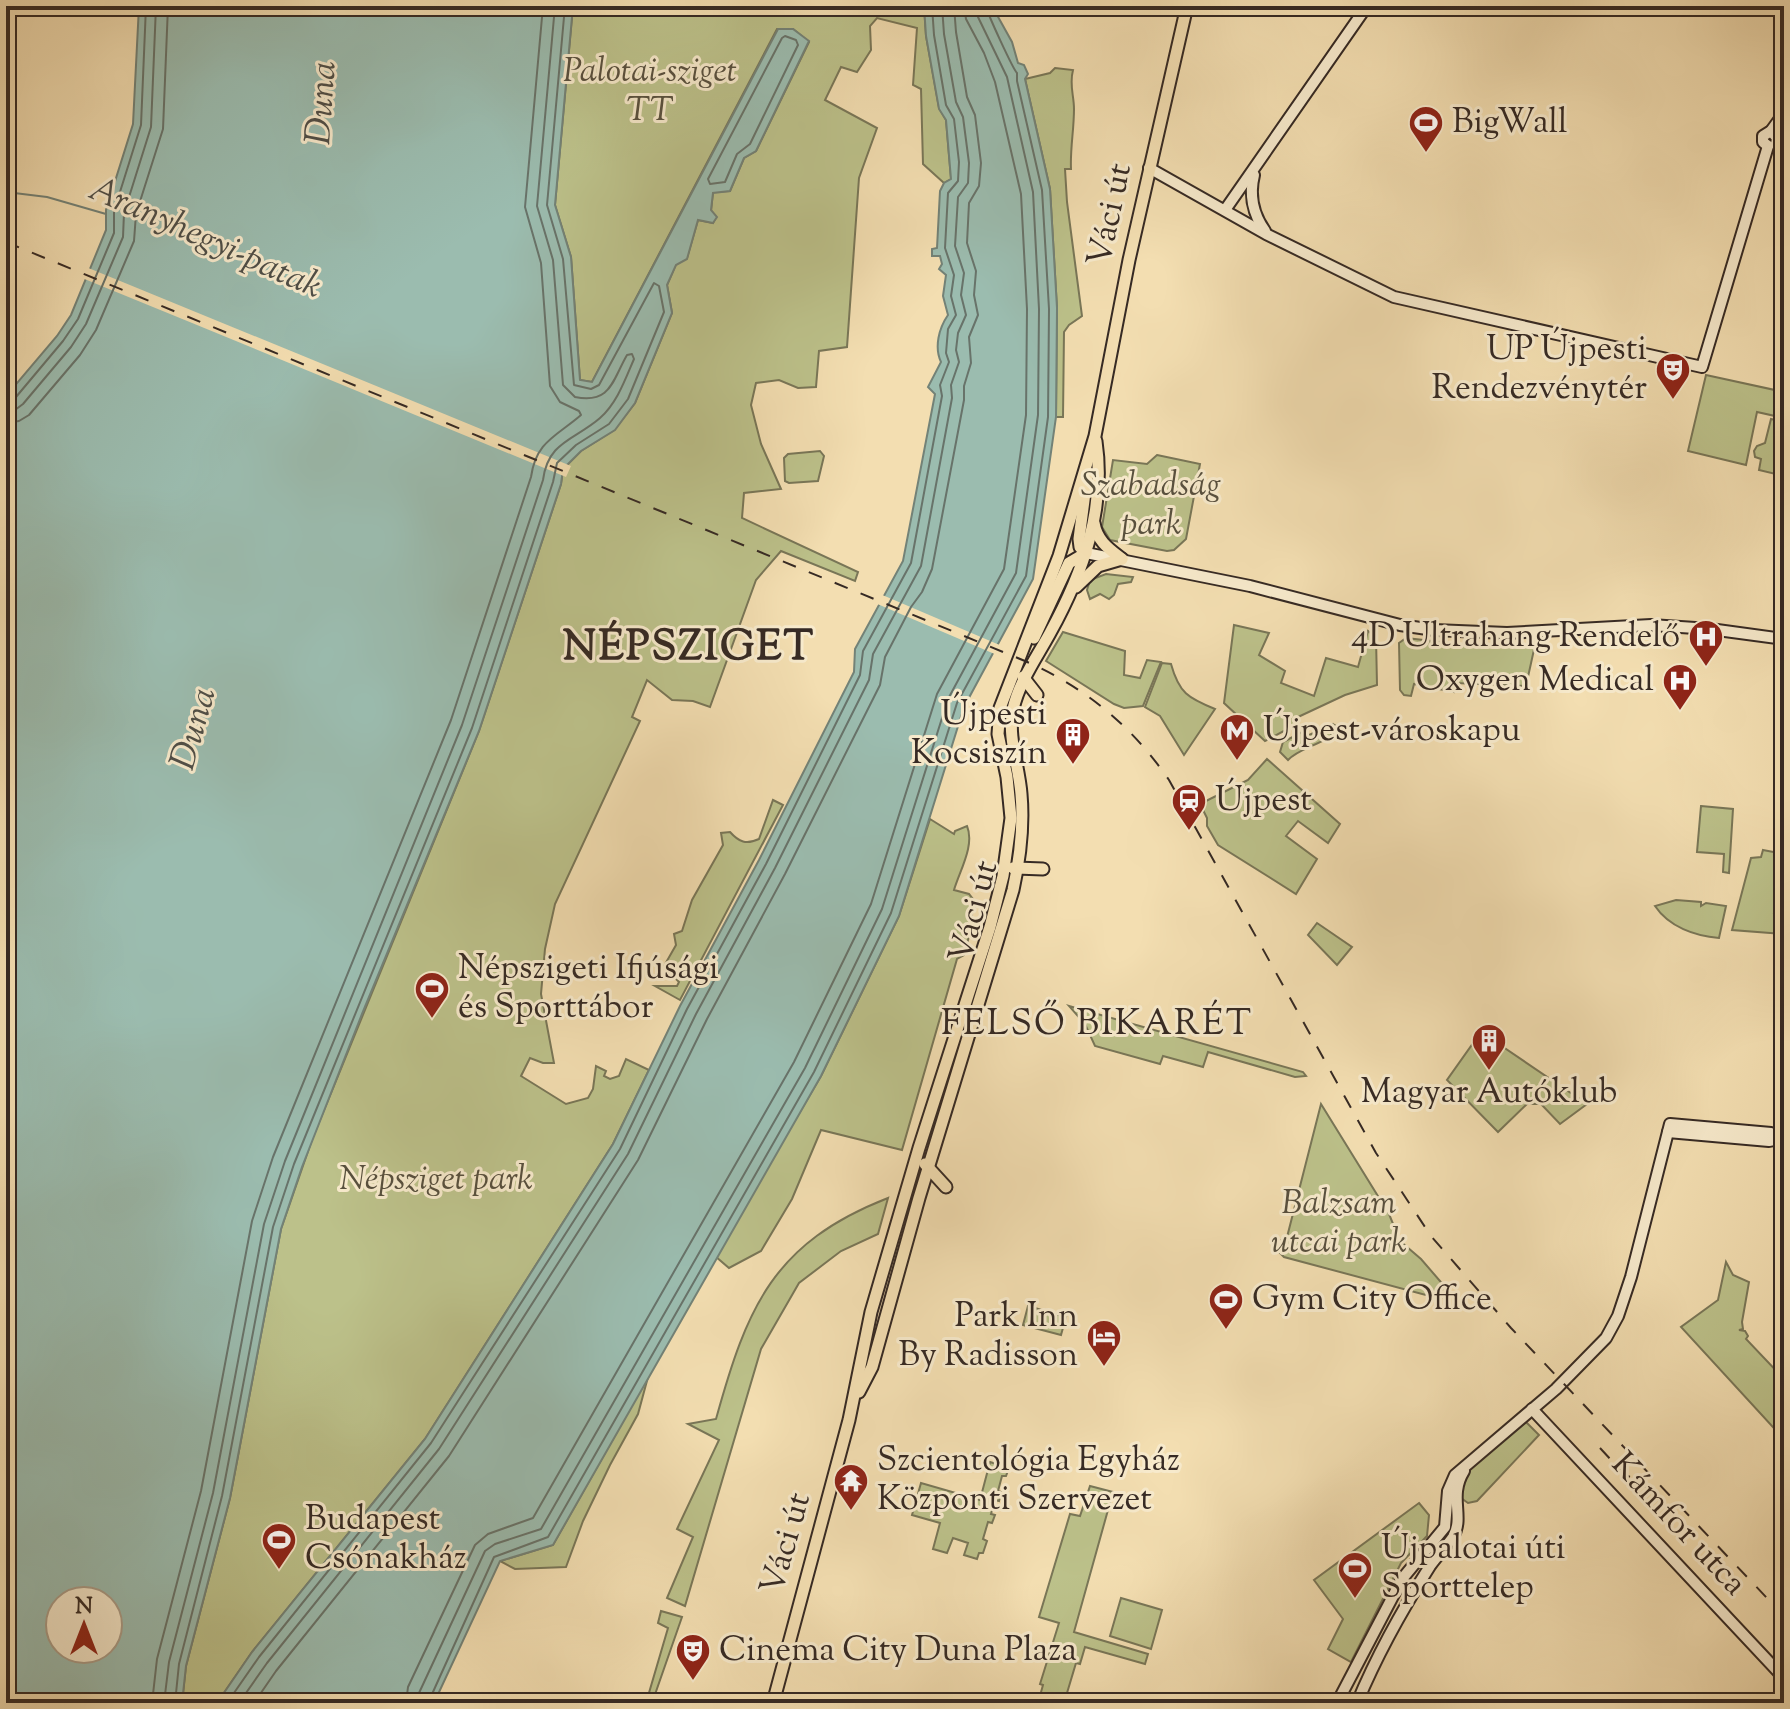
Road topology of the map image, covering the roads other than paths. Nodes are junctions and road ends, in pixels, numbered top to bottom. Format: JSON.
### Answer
{"nodes":[{"id":1,"x":1187,"y":6,"type":"edge"},
{"id":2,"x":1367,"y":6,"type":"edge"},
{"id":3,"x":1784,"y":113,"type":"edge"},
{"id":4,"x":1776,"y":145,"type":"edge"},
{"id":5,"x":1149,"y":168,"type":"junction"},
{"id":6,"x":1255,"y":169,"type":"junction"},
{"id":7,"x":1225,"y":210,"type":"junction"},
{"id":8,"x":1266,"y":234,"type":"junction"},
{"id":9,"x":1095,"y":436,"type":"junction"},
{"id":10,"x":1089,"y":453,"type":"junction"},
{"id":11,"x":1094,"y":521,"type":"junction"},
{"id":12,"x":1086,"y":553,"type":"junction"},
{"id":13,"x":1059,"y":556,"type":"junction"},
{"id":14,"x":1122,"y":559,"type":"junction"},
{"id":15,"x":1071,"y":592,"type":"junction"},
{"id":16,"x":1051,"y":599,"type":"junction"},
{"id":17,"x":1036,"y":632,"type":"junction"},
{"id":18,"x":1784,"y":639,"type":"edge"},
{"id":19,"x":1021,"y":652,"type":"junction"},
{"id":20,"x":1024,"y":680,"type":"junction"},
{"id":21,"x":1016,"y":701,"type":"junction"},
{"id":22,"x":1018,"y":867,"type":"junction"},
{"id":23,"x":1003,"y":876,"type":"junction"},
{"id":24,"x":1013,"y":890,"type":"junction"},
{"id":25,"x":1784,"y":1137,"type":"edge"},
{"id":26,"x":919,"y":1148,"type":"junction"},
{"id":27,"x":928,"y":1169,"type":"junction"},
{"id":28,"x":907,"y":1190,"type":"junction"},
{"id":29,"x":919,"y":1198,"type":"junction"},
{"id":30,"x":854,"y":1401,"type":"junction"},
{"id":31,"x":1532,"y":1409,"type":"junction"},
{"id":32,"x":1470,"y":1463,"type":"junction"},
{"id":33,"x":1380,"y":1619,"type":"junction"},
{"id":34,"x":1389,"y":1636,"type":"junction"},
{"id":35,"x":1370,"y":1637,"type":"junction"},
{"id":36,"x":1784,"y":1678,"type":"edge"},
{"id":37,"x":773,"y":1703,"type":"edge"},
{"id":38,"x":1337,"y":1703,"type":"edge"},
{"id":39,"x":1357,"y":1703,"type":"edge"}],
"edges":[{"from":1,"to":5,"type":"main road","name":"Váci út"},
{"from":2,"to":6,"type":"street"},
{"from":3,"to":4,"type":"street"},
{"from":4,"to":8,"type":"street"},
{"from":5,"to":7,"type":"street"},
{"from":5,"to":9,"type":"main road","name":"Váci út"},
{"from":6,"to":7,"type":"street"},
{"from":6,"to":8,"type":"street"},
{"from":7,"to":8,"type":"street"},
{"from":9,"to":10,"type":"main road","name":"Váci út"},
{"from":9,"to":11,"type":"main road","name":"Váci út"},
{"from":10,"to":12,"type":"main road"},
{"from":10,"to":13,"type":"main road","name":"Váci út"},
{"from":11,"to":12,"type":"main road","name":"Váci út"},
{"from":11,"to":14,"type":"main road"},
{"from":12,"to":14,"type":"street"},
{"from":12,"to":15,"type":"main road","name":"Váci út"},
{"from":12,"to":16,"type":"main road"},
{"from":13,"to":16,"type":"main road"},
{"from":13,"to":19,"type":"main road","name":"Váci út"},
{"from":14,"to":15,"type":"main road"},
{"from":14,"to":18,"type":"street"},
{"from":15,"to":20,"type":"main road","name":"Váci út"},
{"from":16,"to":17,"type":"main road"},
{"from":17,"to":19,"type":"main road"},
{"from":17,"to":20,"type":"main road"},
{"from":19,"to":23,"type":"main road","name":"Váci út"},
{"from":20,"to":21,"type":"main road","name":"Váci út"},
{"from":20,"to":21,"type":"main road"},
{"from":21,"to":22,"type":"main road","name":"Váci út"},
{"from":22,"to":23,"type":"main road"},
{"from":22,"to":24,"type":"main road","name":"Váci út"},
{"from":22,"to":24,"type":"main road"},
{"from":23,"to":26,"type":"main road","name":"Váci út"},
{"from":24,"to":27,"type":"main road","name":"Váci út"},
{"from":25,"to":31,"type":"street"},
{"from":26,"to":27,"type":"main road"},
{"from":26,"to":28,"type":"main road","name":"Váci út"},
{"from":27,"to":29,"type":"main road","name":"Váci út"},
{"from":27,"to":29,"type":"main road"},
{"from":28,"to":29,"type":"main road"},
{"from":28,"to":30,"type":"main road","name":"Váci út"},
{"from":29,"to":30,"type":"main road","name":"Váci út"},
{"from":30,"to":37,"type":"main road","name":"Váci út"},
{"from":31,"to":32,"type":"street"},
{"from":31,"to":36,"type":"street","name":"Kámfor utca"},
{"from":32,"to":33,"type":"street"},
{"from":32,"to":34,"type":"street"},
{"from":33,"to":34,"type":"street"},
{"from":33,"to":35,"type":"street"},
{"from":34,"to":35,"type":"street"},
{"from":34,"to":39,"type":"street"},
{"from":35,"to":38,"type":"street"}]}
